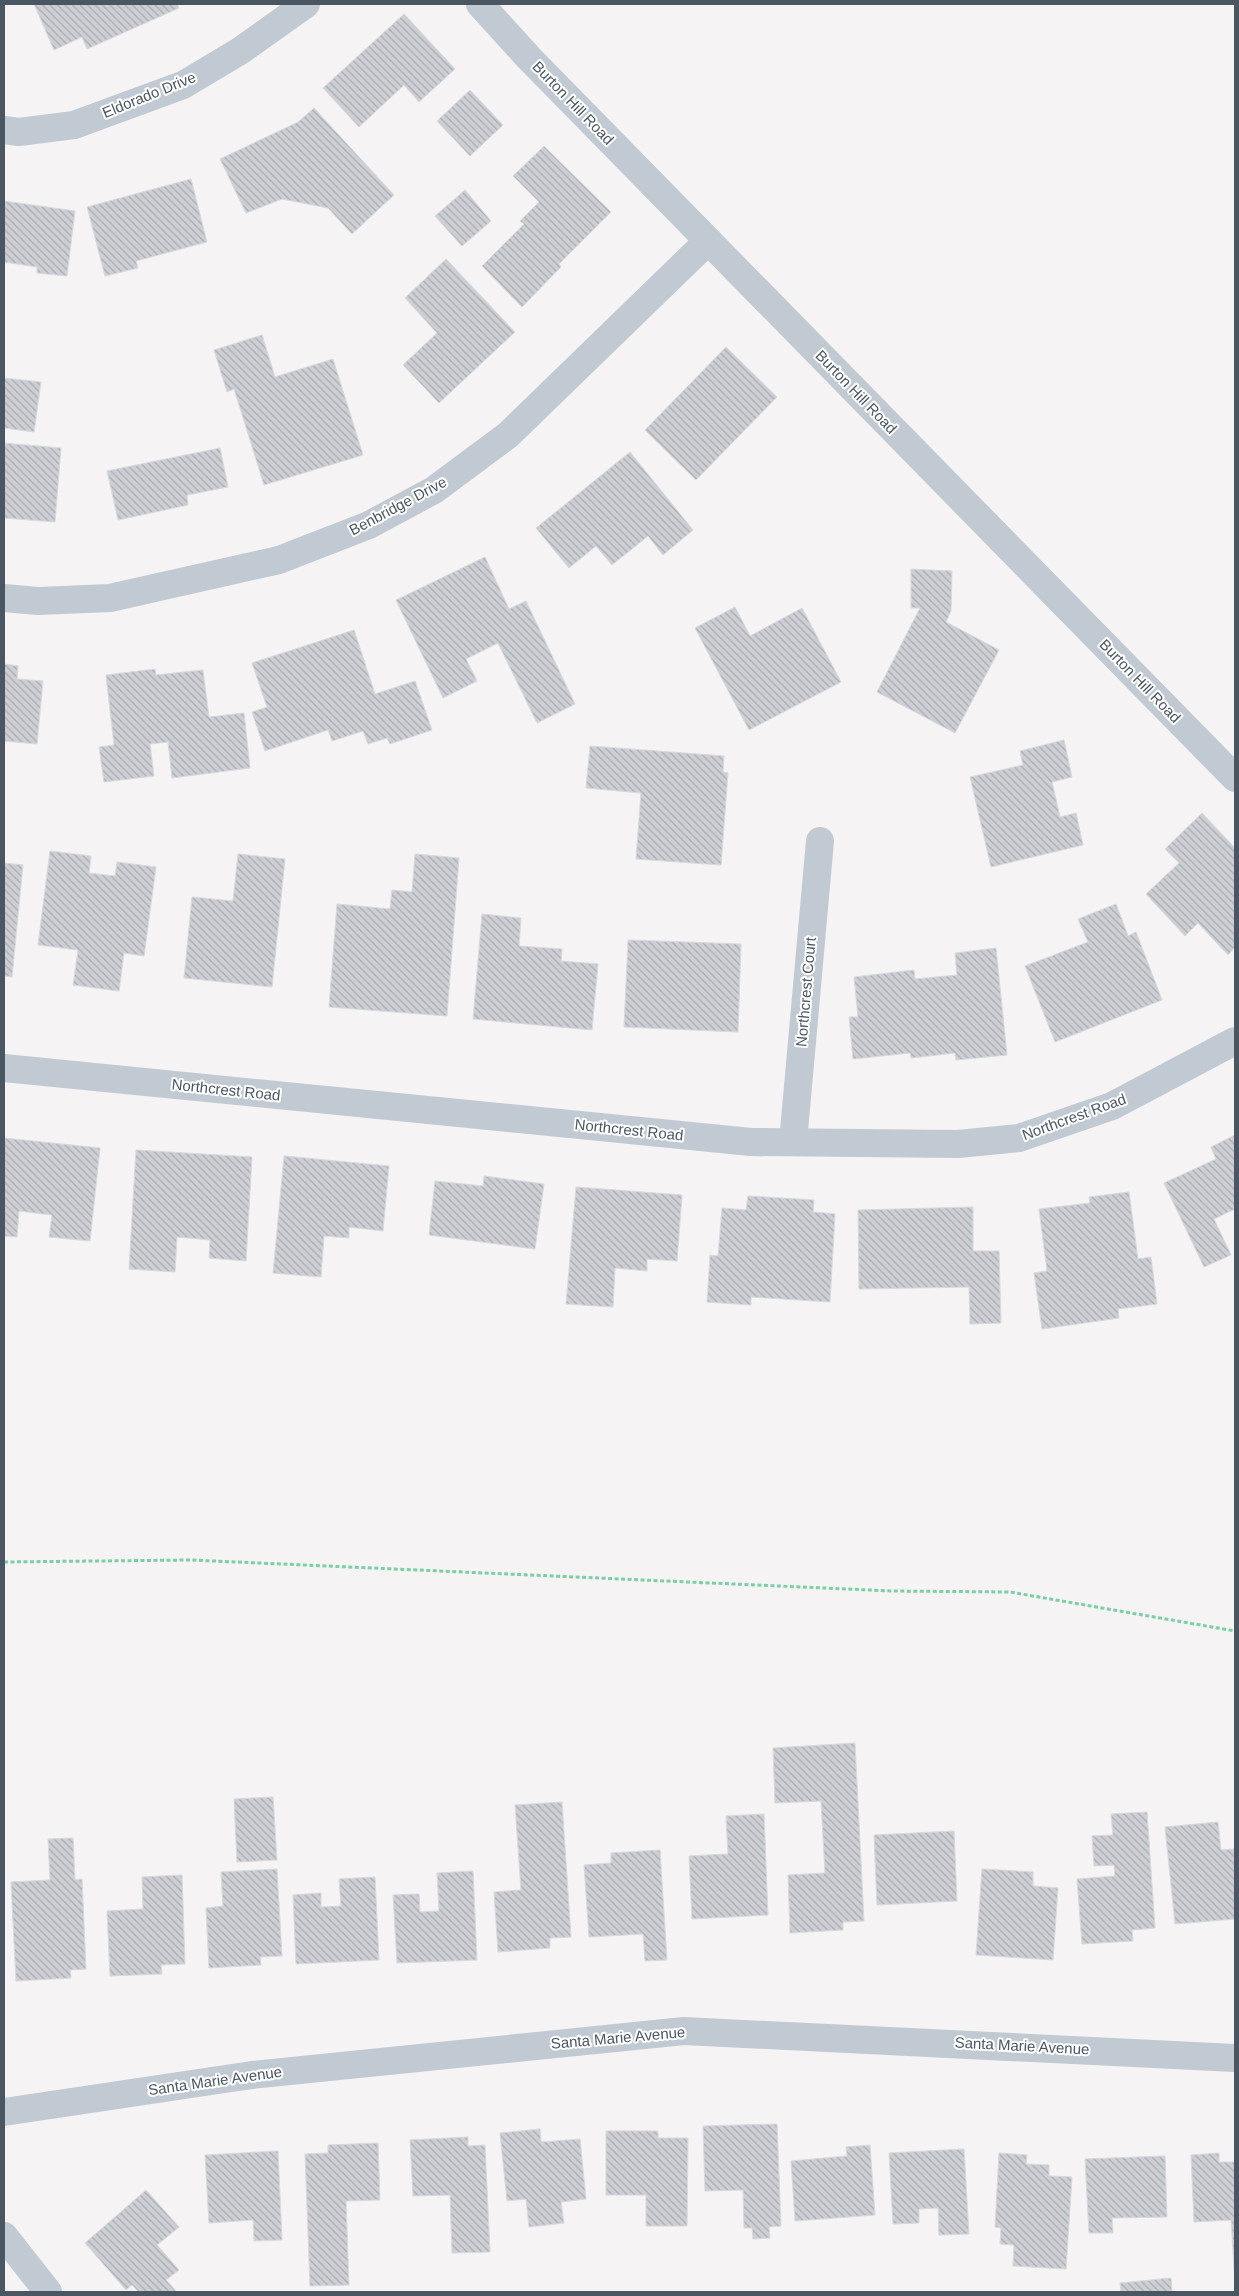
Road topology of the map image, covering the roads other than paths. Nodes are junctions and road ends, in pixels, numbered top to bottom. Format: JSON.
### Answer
{"nodes":[{"id":1,"x":306,"y":4,"type":"edge"},
{"id":2,"x":480,"y":4,"type":"edge"},
{"id":3,"x":4,"y":130,"type":"edge"},
{"id":4,"x":708,"y":241,"type":"junction"},
{"id":5,"x":4,"y":598,"type":"edge"},
{"id":6,"x":1235,"y":778,"type":"edge"},
{"id":7,"x":820,"y":841,"type":"dead end"},
{"id":8,"x":1235,"y":1041,"type":"edge"},
{"id":9,"x":4,"y":1068,"type":"edge"},
{"id":10,"x":793,"y":1142,"type":"junction"},
{"id":11,"x":1235,"y":2058,"type":"edge"},
{"id":12,"x":4,"y":2112,"type":"edge"},
{"id":13,"x":4,"y":2236,"type":"edge"},
{"id":14,"x":48,"y":2292,"type":"edge"}],
"edges":[{"from":1,"to":3,"type":"street","name":"Eldorado Drive"},
{"from":2,"to":4,"type":"street","name":"Burton Hill Road"},
{"from":4,"to":5,"type":"street","name":"Benbridge Drive"},
{"from":4,"to":6,"type":"street","name":"Burton Hill Road"},
{"from":7,"to":10,"type":"street","name":"Northcrest Court"},
{"from":8,"to":10,"type":"street","name":"Northcrest Road"},
{"from":9,"to":10,"type":"street","name":"Northcrest Road"},
{"from":11,"to":12,"type":"street","name":"Santa Marie Avenue"},
{"from":13,"to":14,"type":"street"}]}
